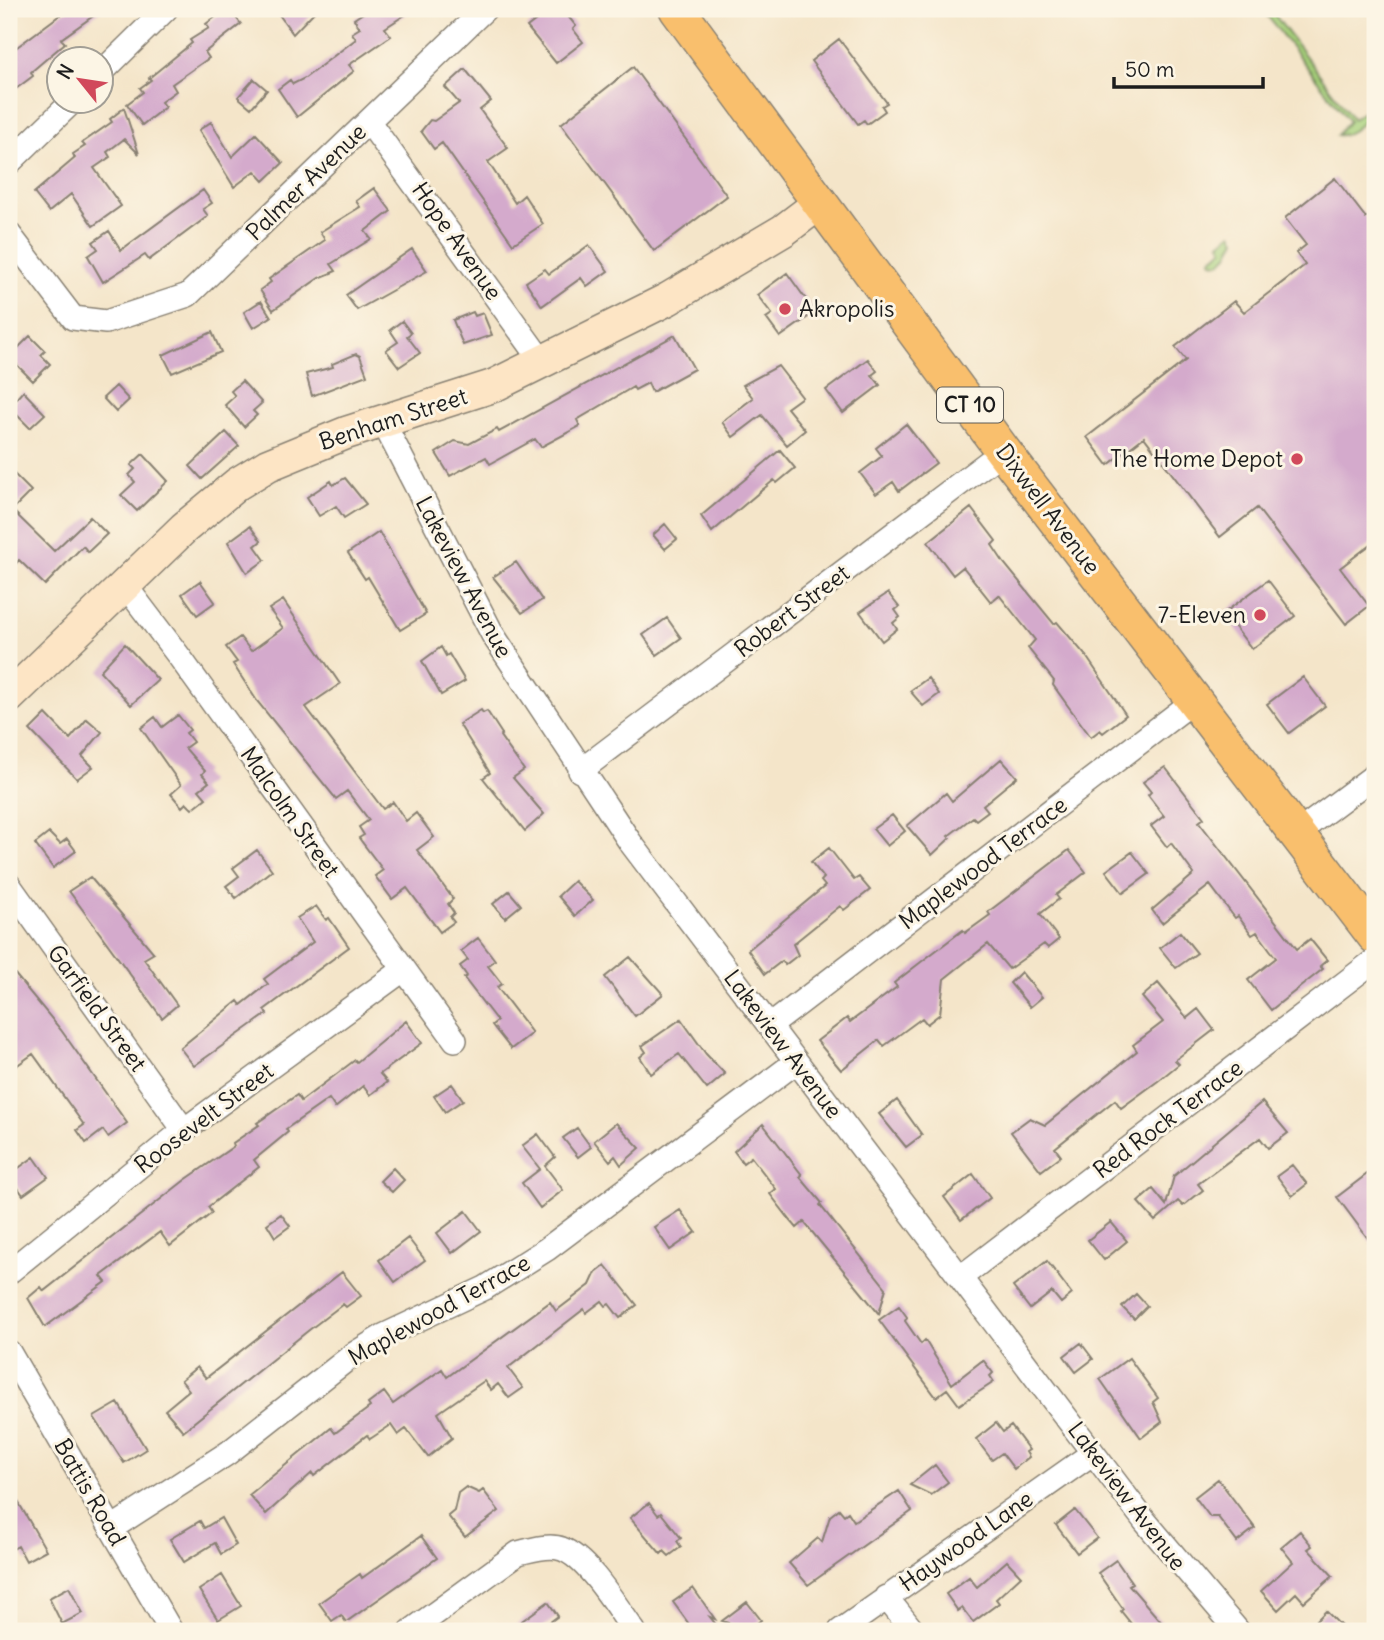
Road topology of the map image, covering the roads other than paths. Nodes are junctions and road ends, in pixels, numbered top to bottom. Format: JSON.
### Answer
{"nodes":[{"id":1,"x":166,"y":9,"type":"edge"},
{"id":2,"x":485,"y":9,"type":"edge"},
{"id":3,"x":677,"y":9,"type":"edge"},
{"id":4,"x":116,"y":58,"type":"edge"},
{"id":5,"x":58,"y":116,"type":"edge"},
{"id":6,"x":369,"y":121,"type":"junction"},
{"id":7,"x":9,"y":163,"type":"edge"},
{"id":8,"x":821,"y":202,"type":"junction"},
{"id":9,"x":9,"y":234,"type":"edge"},
{"id":10,"x":542,"y":361,"type":"junction"},
{"id":11,"x":383,"y":422,"type":"junction"},
{"id":12,"x":1003,"y":451,"type":"junction"},
{"id":13,"x":124,"y":584,"type":"junction"},
{"id":14,"x":9,"y":697,"type":"edge"},
{"id":15,"x":1195,"y":700,"type":"junction"},
{"id":16,"x":580,"y":771,"type":"junction"},
{"id":17,"x":1375,"y":775,"type":"edge"},
{"id":18,"x":1296,"y":834,"type":"junction"},
{"id":19,"x":9,"y":886,"type":"edge"},
{"id":20,"x":1375,"y":936,"type":"edge"},
{"id":21,"x":1375,"y":960,"type":"edge"},
{"id":22,"x":403,"y":970,"type":"junction"},
{"id":23,"x":770,"y":1026,"type":"junction"},
{"id":24,"x":455,"y":1040,"type":"dead end"},
{"id":25,"x":796,"y":1062,"type":"junction"},
{"id":26,"x":184,"y":1130,"type":"junction"},
{"id":27,"x":9,"y":1272,"type":"edge"},
{"id":28,"x":961,"y":1277,"type":"junction"},
{"id":29,"x":9,"y":1352,"type":"edge"},
{"id":30,"x":1093,"y":1453,"type":"junction"},
{"id":31,"x":112,"y":1528,"type":"junction"},
{"id":32,"x":886,"y":1597,"type":"junction"},
{"id":33,"x":172,"y":1631,"type":"edge"},
{"id":34,"x":411,"y":1631,"type":"edge"},
{"id":35,"x":634,"y":1631,"type":"edge"},
{"id":36,"x":840,"y":1631,"type":"edge"},
{"id":37,"x":913,"y":1631,"type":"edge"},
{"id":38,"x":1238,"y":1631,"type":"edge"}],
"edges":[{"from":1,"to":4,"type":"street"},
{"from":2,"to":6,"type":"street","name":"Palmer Avenue"},
{"from":3,"to":8,"type":"main road","name":"Dixwell Avenue","number":"CT 10"},
{"from":5,"to":7,"type":"street"},
{"from":6,"to":9,"type":"street","name":"Palmer Avenue"},
{"from":6,"to":10,"type":"street","name":"Hope Avenue"},
{"from":8,"to":10,"type":"main road","name":"Benham Street"},
{"from":8,"to":12,"type":"main road","name":"Dixwell Avenue","number":"CT 10"},
{"from":10,"to":11,"type":"main road","name":"Benham Street"},
{"from":11,"to":13,"type":"main road","name":"Benham Street"},
{"from":11,"to":16,"type":"street","name":"Lakeview Avenue"},
{"from":12,"to":15,"type":"main road","name":"Dixwell Avenue","number":"CT 10"},
{"from":12,"to":16,"type":"street","name":"Robert Street"},
{"from":13,"to":14,"type":"main road","name":"Benham Street"},
{"from":13,"to":22,"type":"street","name":"Malcolm Street"},
{"from":15,"to":18,"type":"main road","name":"Dixwell Avenue","number":"CT 10"},
{"from":15,"to":23,"type":"street","name":"Maplewood Terrace"},
{"from":16,"to":23,"type":"street","name":"Lakeview Avenue"},
{"from":17,"to":18,"type":"street"},
{"from":18,"to":20,"type":"main road","name":"Dixwell Avenue","number":"CT 10"},
{"from":19,"to":26,"type":"street","name":"Garfield Street"},
{"from":21,"to":28,"type":"street","name":"Red Rock Terrace"},
{"from":22,"to":24,"type":"street","name":"Malcolm Street"},
{"from":22,"to":26,"type":"street","name":"Roosevelt Street"},
{"from":23,"to":25,"type":"street","name":"Lakeview Avenue"},
{"from":25,"to":28,"type":"street","name":"Lakeview Avenue"},
{"from":25,"to":31,"type":"street","name":"Maplewood Terrace"},
{"from":26,"to":27,"type":"street","name":"Roosevelt Street"},
{"from":28,"to":30,"type":"street","name":"Lakeview Avenue"},
{"from":29,"to":31,"type":"street","name":"Battis Road"},
{"from":30,"to":32,"type":"street","name":"Haywood Lane"},
{"from":30,"to":38,"type":"street","name":"Lakeview Avenue"},
{"from":31,"to":33,"type":"street","name":"Battis Road"},
{"from":32,"to":36,"type":"street","name":"Haywood Lane"},
{"from":32,"to":37,"type":"street"},
{"from":34,"to":35,"type":"street"}]}
